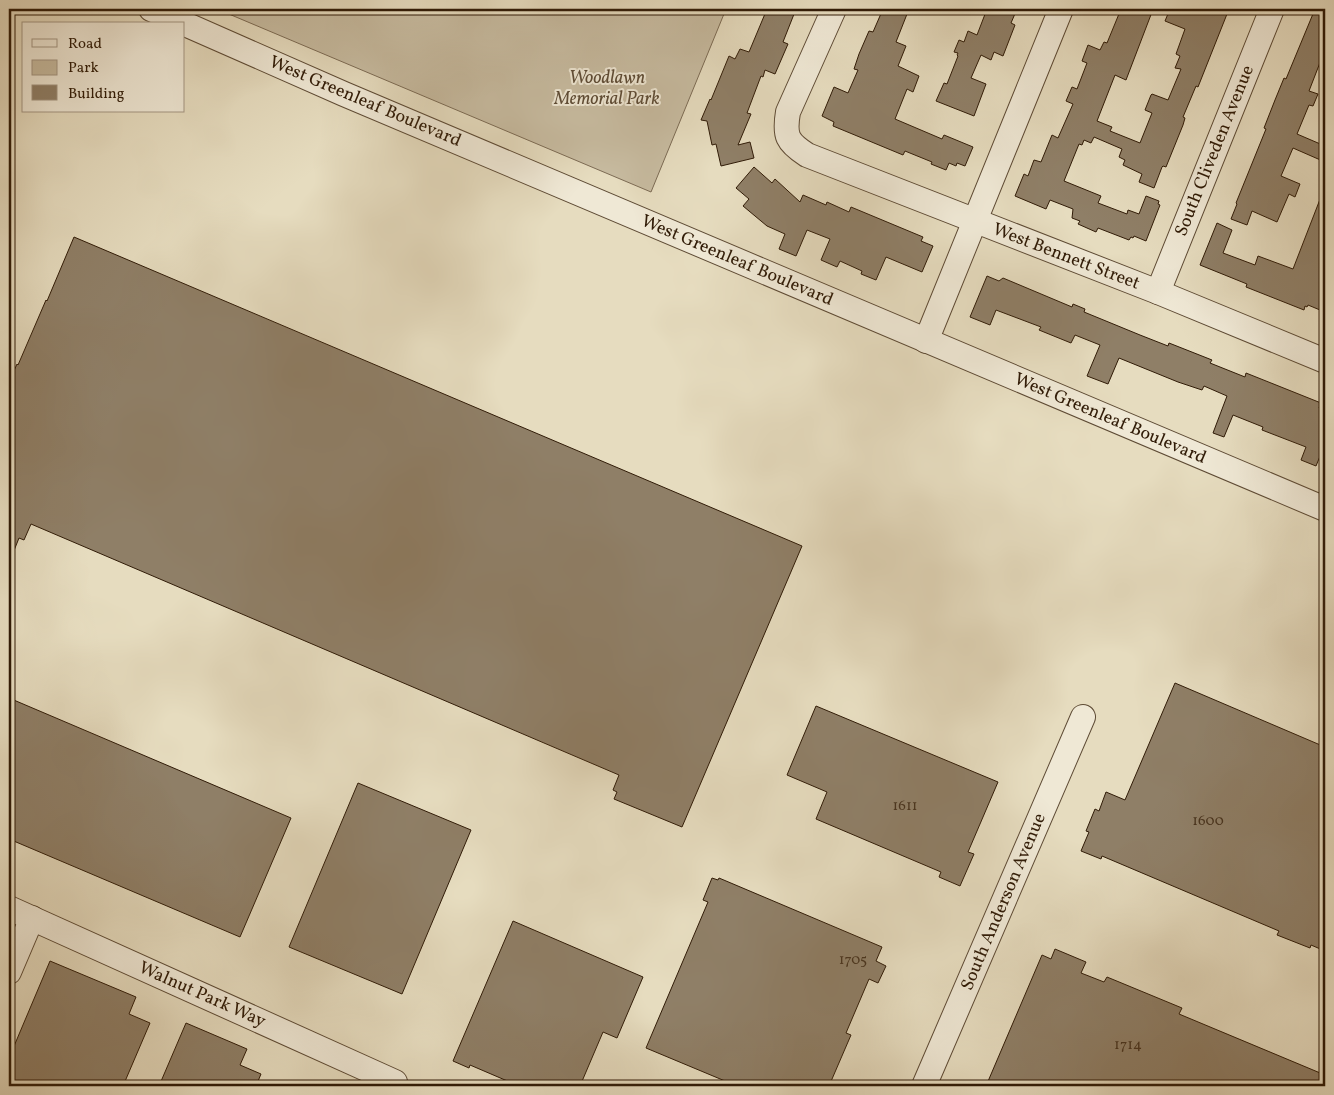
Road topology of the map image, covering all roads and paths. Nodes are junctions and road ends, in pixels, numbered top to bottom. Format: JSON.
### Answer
{"nodes":[{"id":1,"x":151,"y":9,"type":"edge"},
{"id":2,"x":834,"y":9,"type":"edge"},
{"id":3,"x":1061,"y":9,"type":"edge"},
{"id":4,"x":1272,"y":9,"type":"edge"},
{"id":5,"x":181,"y":22,"type":"edge"},
{"id":6,"x":185,"y":24,"type":"edge"},
{"id":7,"x":975,"y":222,"type":"junction"},
{"id":8,"x":1158,"y":292,"type":"junction"},
{"id":9,"x":926,"y":341,"type":"junction"},
{"id":10,"x":1325,"y":361,"type":"edge"},
{"id":11,"x":1325,"y":509,"type":"edge"},
{"id":12,"x":1083,"y":717,"type":"dead end"},
{"id":13,"x":9,"y":908,"type":"edge"},
{"id":14,"x":32,"y":918,"type":"junction"},
{"id":15,"x":9,"y":972,"type":"edge"},
{"id":16,"x":395,"y":1082,"type":"dead end"},
{"id":17,"x":924,"y":1086,"type":"edge"}],
"edges":[{"from":1,"to":5,"type":"street","name":"West Greenleaf Boulevard"},
{"from":2,"to":7,"type":"street","name":"West Bennett Street"},
{"from":3,"to":7,"type":"street"},
{"from":4,"to":8,"type":"street","name":"South Cliveden Avenue"},
{"from":6,"to":9,"type":"street","name":"West Greenleaf Boulevard"},
{"from":7,"to":8,"type":"street","name":"West Bennett Street"},
{"from":7,"to":9,"type":"street"},
{"from":8,"to":10,"type":"street","name":"West Bennett Street"},
{"from":9,"to":11,"type":"street","name":"West Greenleaf Boulevard"},
{"from":12,"to":17,"type":"street","name":"South Anderson Avenue"},
{"from":13,"to":14,"type":"street","name":"Walnut Park Way"},
{"from":14,"to":15,"type":"street"},
{"from":14,"to":16,"type":"street","name":"Walnut Park Way"}]}
